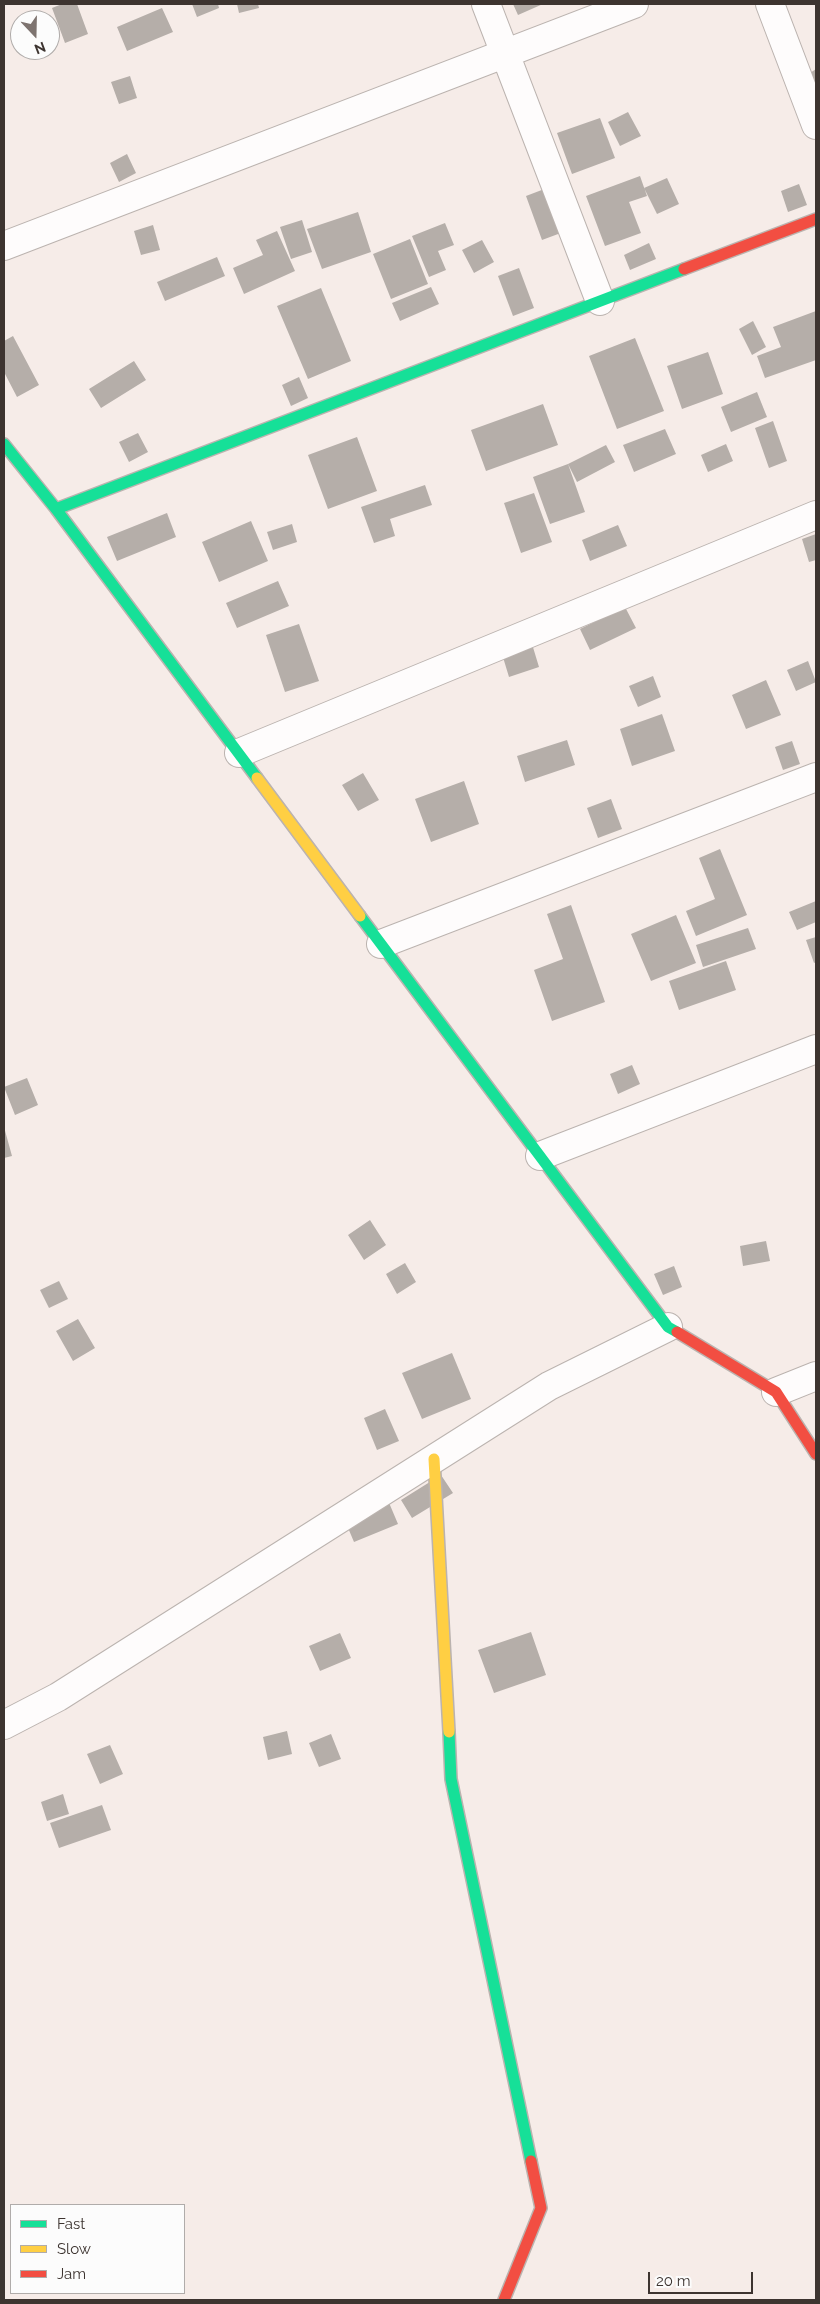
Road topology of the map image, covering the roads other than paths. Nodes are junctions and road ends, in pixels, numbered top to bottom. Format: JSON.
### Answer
{"nodes":[{"id":1,"x":486,"y":4,"type":"edge"},
{"id":2,"x":634,"y":4,"type":"edge"},
{"id":3,"x":770,"y":4,"type":"edge"},
{"id":4,"x":505,"y":53,"type":"junction"},
{"id":5,"x":816,"y":125,"type":"edge"},
{"id":6,"x":816,"y":219,"type":"edge"},
{"id":7,"x":4,"y":246,"type":"edge"},
{"id":8,"x":600,"y":301,"type":"junction"},
{"id":9,"x":4,"y":444,"type":"edge"},
{"id":10,"x":56,"y":509,"type":"junction"},
{"id":11,"x":816,"y":515,"type":"edge"},
{"id":12,"x":239,"y":753,"type":"junction"},
{"id":13,"x":816,"y":777,"type":"edge"},
{"id":14,"x":381,"y":944,"type":"junction"},
{"id":15,"x":816,"y":1049,"type":"edge"},
{"id":16,"x":540,"y":1156,"type":"junction"},
{"id":17,"x":668,"y":1327,"type":"junction"},
{"id":18,"x":816,"y":1376,"type":"edge"},
{"id":19,"x":776,"y":1392,"type":"junction"},
{"id":20,"x":816,"y":1454,"type":"edge"},
{"id":21,"x":434,"y":1459,"type":"junction"},
{"id":22,"x":4,"y":1725,"type":"edge"},
{"id":23,"x":504,"y":2300,"type":"edge"}],
"edges":[{"from":1,"to":4,"type":"street"},
{"from":2,"to":4,"type":"street"},
{"from":3,"to":5,"type":"street"},
{"from":4,"to":7,"type":"street"},
{"from":4,"to":8,"type":"street"},
{"from":6,"to":8,"type":"street"},
{"from":8,"to":10,"type":"street"},
{"from":9,"to":10,"type":"street"},
{"from":10,"to":12,"type":"street"},
{"from":11,"to":12,"type":"street"},
{"from":12,"to":14,"type":"street"},
{"from":13,"to":14,"type":"street"},
{"from":14,"to":16,"type":"street"},
{"from":15,"to":16,"type":"street"},
{"from":16,"to":17,"type":"street"},
{"from":17,"to":19,"type":"street"},
{"from":17,"to":21,"type":"street"},
{"from":18,"to":19,"type":"street"},
{"from":19,"to":20,"type":"street"},
{"from":21,"to":22,"type":"street"},
{"from":21,"to":23,"type":"street"}]}
